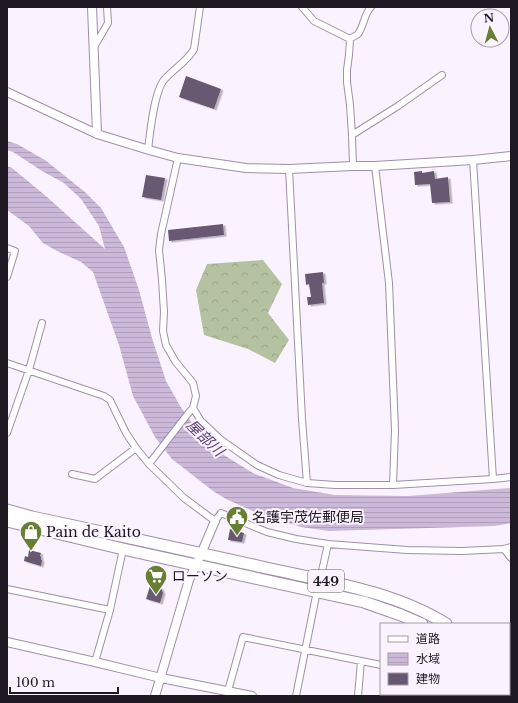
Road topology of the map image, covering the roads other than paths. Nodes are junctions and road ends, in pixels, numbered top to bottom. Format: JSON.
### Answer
{"nodes":[{"id":1,"x":92,"y":7,"type":"edge"},
{"id":2,"x":107,"y":7,"type":"edge"},
{"id":3,"x":200,"y":7,"type":"edge"},
{"id":4,"x":371,"y":7,"type":"edge"},
{"id":5,"x":304,"y":8,"type":"edge"},
{"id":6,"x":350,"y":39,"type":"junction"},
{"id":7,"x":94,"y":47,"type":"junction"},
{"id":8,"x":442,"y":75,"type":"dead end"},
{"id":9,"x":7,"y":92,"type":"edge"},
{"id":10,"x":97,"y":134,"type":"junction"},
{"id":11,"x":352,"y":135,"type":"junction"},
{"id":12,"x":148,"y":150,"type":"junction"},
{"id":13,"x":511,"y":156,"type":"edge"},
{"id":14,"x":178,"y":158,"type":"junction"},
{"id":15,"x":473,"y":160,"type":"junction"},
{"id":16,"x":352,"y":166,"type":"junction"},
{"id":17,"x":375,"y":166,"type":"junction"},
{"id":18,"x":289,"y":169,"type":"junction"},
{"id":19,"x":7,"y":248,"type":"edge"},
{"id":20,"x":7,"y":277,"type":"edge"},
{"id":21,"x":42,"y":322,"type":"dead end"},
{"id":22,"x":7,"y":363,"type":"edge"},
{"id":23,"x":29,"y":370,"type":"junction"},
{"id":24,"x":192,"y":409,"type":"junction"},
{"id":25,"x":7,"y":433,"type":"edge"},
{"id":26,"x":136,"y":448,"type":"junction"},
{"id":27,"x":149,"y":464,"type":"junction"},
{"id":28,"x":72,"y":474,"type":"dead end"},
{"id":29,"x":511,"y":477,"type":"edge"},
{"id":30,"x":493,"y":479,"type":"junction"},
{"id":31,"x":307,"y":483,"type":"junction"},
{"id":32,"x":393,"y":485,"type":"junction"},
{"id":33,"x":7,"y":510,"type":"edge"},
{"id":34,"x":7,"y":521,"type":"edge"},
{"id":35,"x":215,"y":521,"type":"junction"},
{"id":36,"x":328,"y":544,"type":"junction"},
{"id":37,"x":511,"y":547,"type":"edge"},
{"id":38,"x":124,"y":549,"type":"junction"},
{"id":39,"x":504,"y":549,"type":"junction"},
{"id":40,"x":201,"y":554,"type":"junction"},
{"id":41,"x":511,"y":558,"type":"edge"},
{"id":42,"x":196,"y":565,"type":"junction"},
{"id":43,"x":320,"y":580,"type":"junction"},
{"id":44,"x":7,"y":588,"type":"edge"},
{"id":45,"x":317,"y":591,"type":"junction"},
{"id":46,"x":110,"y":610,"type":"junction"},
{"id":47,"x":420,"y":623,"type":"edge"},
{"id":48,"x":444,"y":623,"type":"edge"},
{"id":49,"x":7,"y":642,"type":"edge"},
{"id":50,"x":305,"y":650,"type":"junction"},
{"id":51,"x":361,"y":661,"type":"junction"},
{"id":52,"x":96,"y":662,"type":"junction"},
{"id":53,"x":380,"y":665,"type":"edge"},
{"id":54,"x":161,"y":678,"type":"junction"},
{"id":55,"x":228,"y":691,"type":"junction"},
{"id":56,"x":155,"y":696,"type":"edge"},
{"id":57,"x":252,"y":696,"type":"edge"},
{"id":58,"x":296,"y":696,"type":"edge"},
{"id":59,"x":358,"y":696,"type":"edge"}],
"edges":[{"from":1,"to":7,"type":"street"},
{"from":2,"to":7,"type":"street"},
{"from":3,"to":12,"type":"street"},
{"from":4,"to":6,"type":"street"},
{"from":5,"to":6,"type":"street"},
{"from":6,"to":11,"type":"street"},
{"from":7,"to":10,"type":"street"},
{"from":8,"to":11,"type":"street"},
{"from":9,"to":10,"type":"street"},
{"from":10,"to":12,"type":"street"},
{"from":11,"to":16,"type":"street"},
{"from":12,"to":14,"type":"street"},
{"from":13,"to":15,"type":"street"},
{"from":14,"to":18,"type":"street"},
{"from":14,"to":24,"type":"street"},
{"from":15,"to":17,"type":"street"},
{"from":15,"to":30,"type":"street"},
{"from":16,"to":17,"type":"street"},
{"from":16,"to":18,"type":"street"},
{"from":17,"to":32,"type":"street"},
{"from":18,"to":31,"type":"street"},
{"from":19,"to":20,"type":"street"},
{"from":21,"to":23,"type":"street"},
{"from":22,"to":23,"type":"street"},
{"from":23,"to":25,"type":"street"},
{"from":23,"to":26,"type":"street"},
{"from":24,"to":27,"type":"street"},
{"from":24,"to":31,"type":"street"},
{"from":26,"to":27,"type":"street"},
{"from":26,"to":28,"type":"street"},
{"from":27,"to":35,"type":"street"},
{"from":29,"to":30,"type":"street"},
{"from":30,"to":32,"type":"street"},
{"from":31,"to":32,"type":"street"},
{"from":33,"to":40,"type":"highway","number":"449"},
{"from":34,"to":38,"type":"highway","number":"449"},
{"from":35,"to":36,"type":"street"},
{"from":35,"to":40,"type":"street"},
{"from":36,"to":39,"type":"street"},
{"from":36,"to":43,"type":"street"},
{"from":37,"to":39,"type":"street"},
{"from":38,"to":42,"type":"highway","number":"449"},
{"from":38,"to":46,"type":"street"},
{"from":39,"to":41,"type":"street"},
{"from":40,"to":42,"type":"street"},
{"from":40,"to":43,"type":"highway","number":"449"},
{"from":42,"to":45,"type":"highway","number":"449"},
{"from":42,"to":54,"type":"street"},
{"from":43,"to":48,"type":"highway","number":"449"},
{"from":44,"to":46,"type":"street"},
{"from":45,"to":47,"type":"highway","number":"449"},
{"from":45,"to":50,"type":"street"},
{"from":46,"to":52,"type":"street"},
{"from":49,"to":52,"type":"street"},
{"from":50,"to":51,"type":"street"},
{"from":50,"to":55,"type":"street"},
{"from":50,"to":58,"type":"street"},
{"from":51,"to":53,"type":"street"},
{"from":51,"to":59,"type":"street"},
{"from":52,"to":54,"type":"street"},
{"from":54,"to":55,"type":"street"},
{"from":54,"to":56,"type":"street"},
{"from":55,"to":57,"type":"street"}]}
